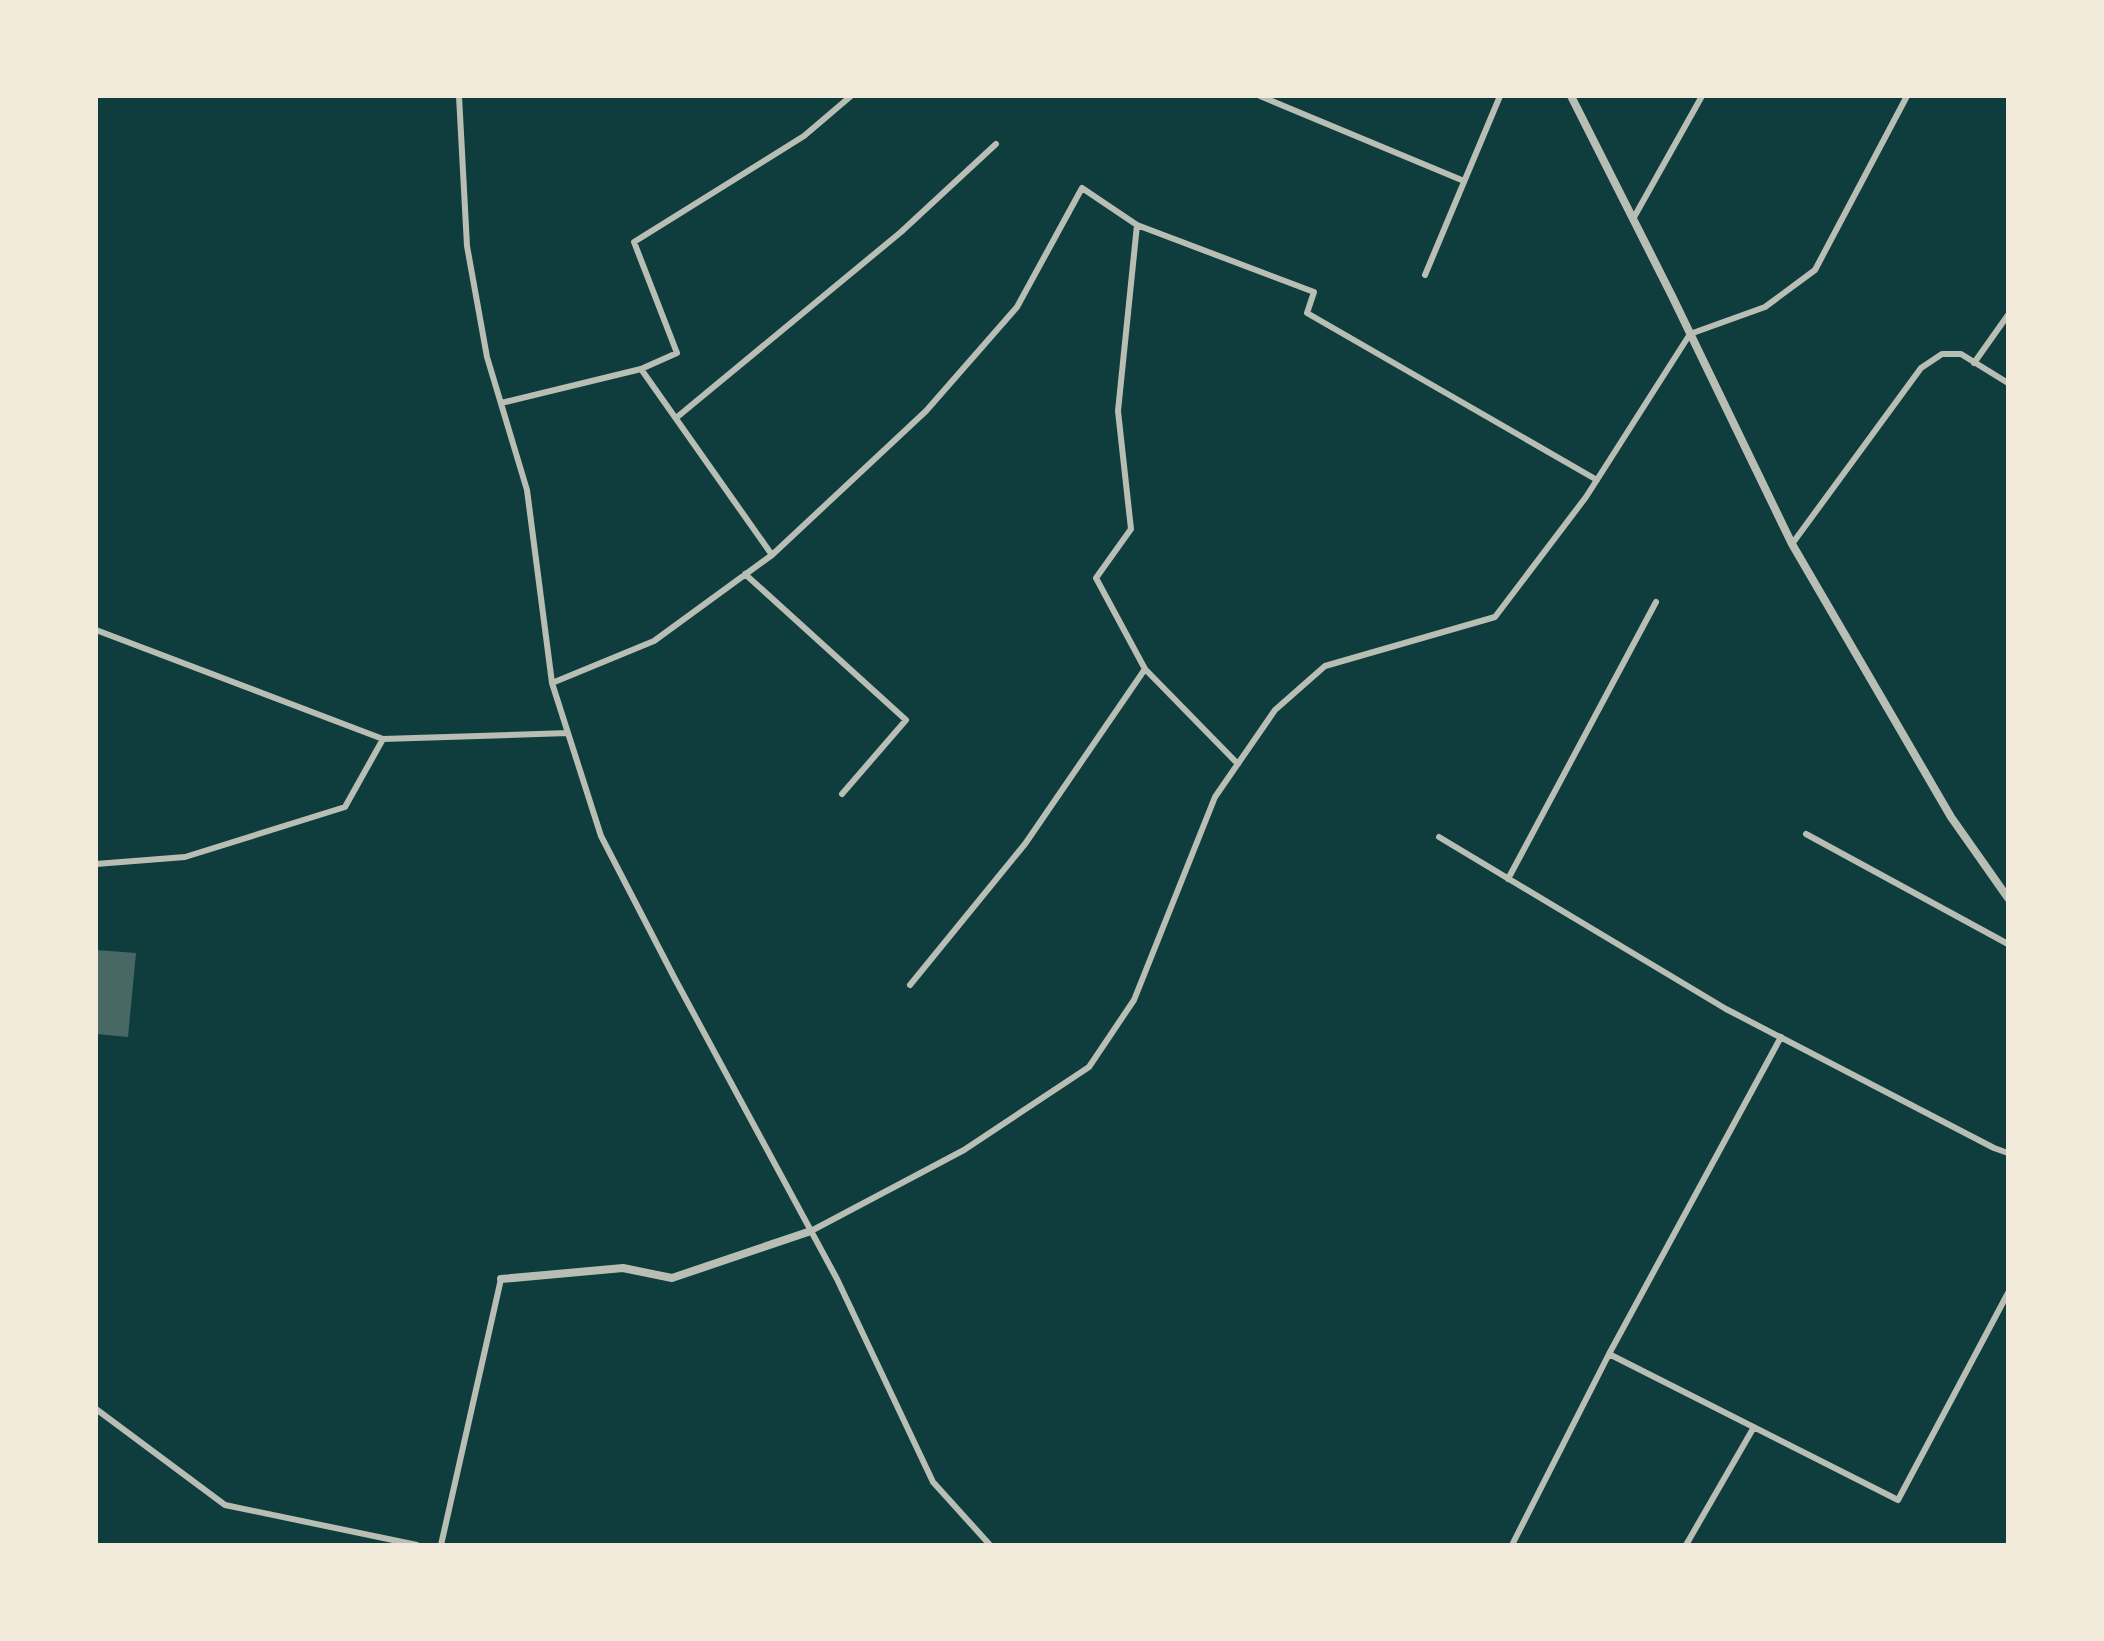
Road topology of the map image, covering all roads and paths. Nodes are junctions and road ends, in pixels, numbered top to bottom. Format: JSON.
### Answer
{"nodes":[{"id":1,"x":459,"y":96,"type":"edge"},
{"id":2,"x":851,"y":96,"type":"edge"},
{"id":3,"x":1260,"y":96,"type":"edge"},
{"id":4,"x":1500,"y":96,"type":"edge"},
{"id":5,"x":1571,"y":96,"type":"edge"},
{"id":6,"x":1702,"y":96,"type":"edge"},
{"id":7,"x":1907,"y":96,"type":"edge"},
{"id":8,"x":996,"y":144,"type":"dead end"},
{"id":9,"x":1464,"y":181,"type":"junction"},
{"id":10,"x":1633,"y":219,"type":"junction"},
{"id":11,"x":1137,"y":225,"type":"junction"},
{"id":12,"x":1425,"y":275,"type":"dead end"},
{"id":13,"x":2008,"y":315,"type":"edge"},
{"id":14,"x":1690,"y":334,"type":"junction"},
{"id":15,"x":1974,"y":363,"type":"junction"},
{"id":16,"x":641,"y":369,"type":"junction"},
{"id":17,"x":2008,"y":383,"type":"edge"},
{"id":18,"x":501,"y":403,"type":"junction"},
{"id":19,"x":676,"y":418,"type":"junction"},
{"id":20,"x":1597,"y":480,"type":"junction"},
{"id":21,"x":1792,"y":544,"type":"junction"},
{"id":22,"x":772,"y":555,"type":"junction"},
{"id":23,"x":745,"y":574,"type":"junction"},
{"id":24,"x":1656,"y":602,"type":"dead end"},
{"id":25,"x":96,"y":630,"type":"edge"},
{"id":26,"x":1145,"y":669,"type":"junction"},
{"id":27,"x":552,"y":683,"type":"junction"},
{"id":28,"x":568,"y":733,"type":"junction"},
{"id":29,"x":383,"y":739,"type":"junction"},
{"id":30,"x":1238,"y":764,"type":"junction"},
{"id":31,"x":842,"y":794,"type":"dead end"},
{"id":32,"x":1806,"y":834,"type":"dead end"},
{"id":33,"x":1439,"y":837,"type":"dead end"},
{"id":34,"x":96,"y":864,"type":"edge"},
{"id":35,"x":1508,"y":879,"type":"junction"},
{"id":36,"x":2008,"y":898,"type":"edge"},
{"id":37,"x":2008,"y":944,"type":"edge"},
{"id":38,"x":910,"y":985,"type":"dead end"},
{"id":39,"x":1781,"y":1037,"type":"junction"},
{"id":40,"x":2008,"y":1153,"type":"edge"},
{"id":41,"x":811,"y":1231,"type":"junction"},
{"id":42,"x":501,"y":1279,"type":"joint"},
{"id":43,"x":2008,"y":1293,"type":"edge"},
{"id":44,"x":1609,"y":1354,"type":"junction"},
{"id":45,"x":96,"y":1409,"type":"edge"},
{"id":46,"x":1754,"y":1427,"type":"junction"},
{"id":47,"x":417,"y":1545,"type":"edge"},
{"id":48,"x":441,"y":1545,"type":"edge"},
{"id":49,"x":990,"y":1545,"type":"edge"},
{"id":50,"x":1512,"y":1545,"type":"edge"},
{"id":51,"x":1686,"y":1545,"type":"edge"}],
"edges":[{"from":1,"to":18,"type":"lane"},
{"from":2,"to":16,"type":"lane"},
{"from":3,"to":9,"type":"lane"},
{"from":4,"to":9,"type":"lane"},
{"from":5,"to":10,"type":"street"},
{"from":6,"to":10,"type":"lane"},
{"from":7,"to":14,"type":"lane"},
{"from":8,"to":19,"type":"lane"},
{"from":9,"to":12,"type":"lane"},
{"from":10,"to":14,"type":"street"},
{"from":11,"to":20,"type":"lane"},
{"from":11,"to":22,"type":"lane"},
{"from":11,"to":26,"type":"lane"},
{"from":13,"to":15,"type":"lane"},
{"from":14,"to":20,"type":"lane"},
{"from":14,"to":21,"type":"street"},
{"from":15,"to":17,"type":"lane"},
{"from":15,"to":21,"type":"lane"},
{"from":16,"to":18,"type":"lane"},
{"from":16,"to":19,"type":"lane"},
{"from":18,"to":27,"type":"lane"},
{"from":19,"to":22,"type":"lane"},
{"from":20,"to":30,"type":"lane"},
{"from":21,"to":36,"type":"street"},
{"from":22,"to":23,"type":"lane"},
{"from":23,"to":27,"type":"lane"},
{"from":23,"to":31,"type":"lane"},
{"from":24,"to":35,"type":"lane"},
{"from":25,"to":29,"type":"lane"},
{"from":26,"to":30,"type":"lane"},
{"from":26,"to":38,"type":"lane"},
{"from":27,"to":28,"type":"lane"},
{"from":28,"to":29,"type":"lane"},
{"from":28,"to":41,"type":"lane"},
{"from":29,"to":34,"type":"lane"},
{"from":30,"to":41,"type":"lane"},
{"from":32,"to":37,"type":"lane"},
{"from":33,"to":35,"type":"lane"},
{"from":35,"to":39,"type":"lane"},
{"from":39,"to":40,"type":"lane"},
{"from":39,"to":44,"type":"lane"},
{"from":41,"to":42,"type":"street"},
{"from":41,"to":49,"type":"lane"},
{"from":42,"to":48,"type":"lane"},
{"from":43,"to":46,"type":"lane"},
{"from":44,"to":46,"type":"lane"},
{"from":44,"to":50,"type":"lane"},
{"from":45,"to":47,"type":"lane"},
{"from":46,"to":51,"type":"lane"}]}
